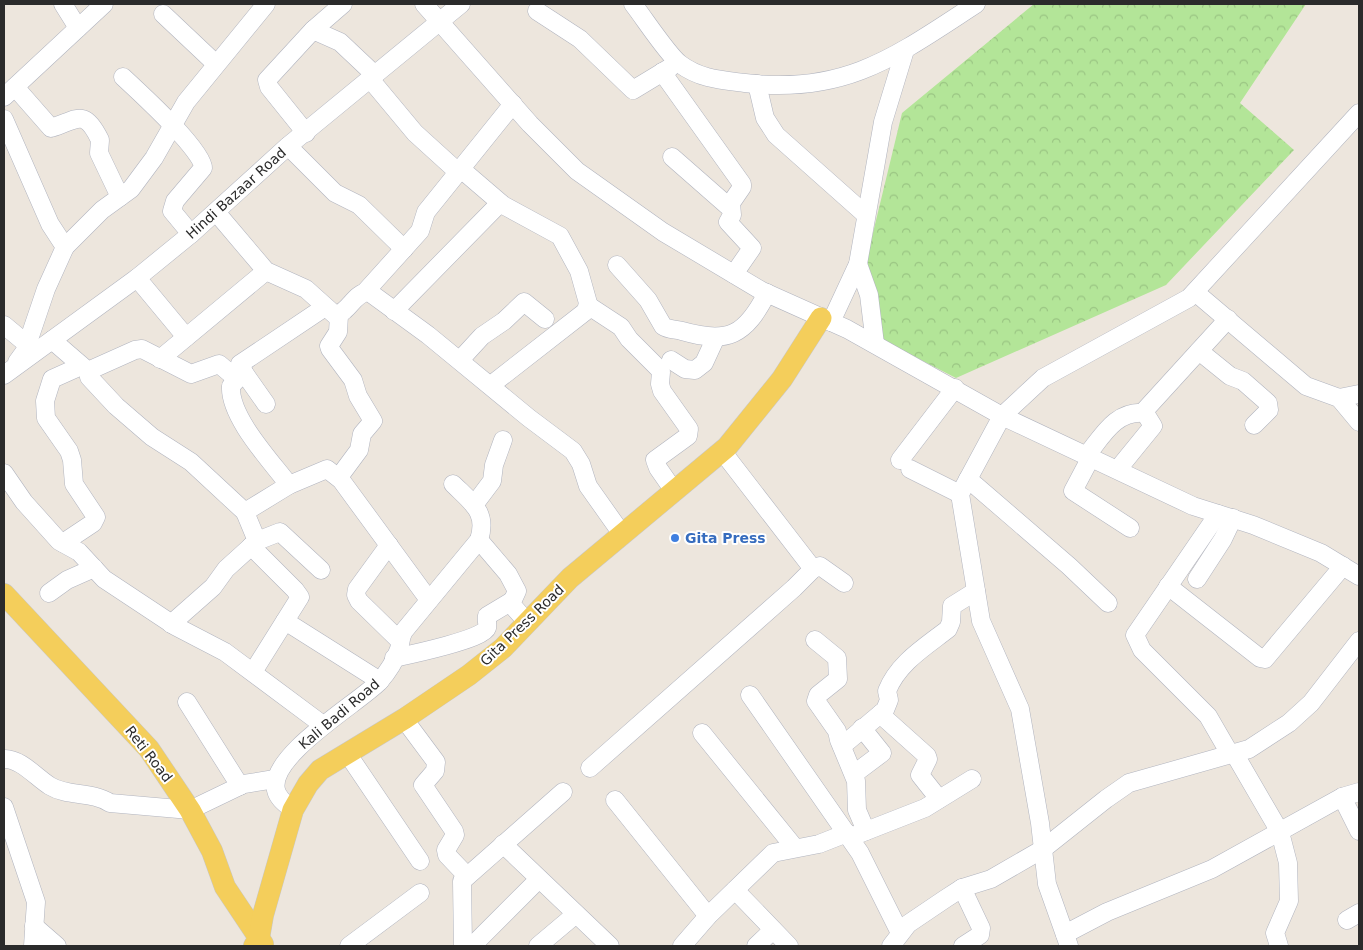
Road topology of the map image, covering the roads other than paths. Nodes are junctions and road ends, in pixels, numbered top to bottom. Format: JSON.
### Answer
{"nodes":[{"id":1,"x":62,"y":4,"type":"edge"},
{"id":2,"x":104,"y":4,"type":"edge"},
{"id":3,"x":266,"y":4,"type":"edge"},
{"id":4,"x":343,"y":4,"type":"edge"},
{"id":5,"x":424,"y":4,"type":"edge"},
{"id":6,"x":461,"y":4,"type":"edge"},
{"id":7,"x":634,"y":4,"type":"edge"},
{"id":8,"x":976,"y":4,"type":"edge"},
{"id":9,"x":537,"y":11,"type":"dead end"},
{"id":10,"x":163,"y":14,"type":"dead end"},
{"id":11,"x":440,"y":23,"type":"junction"},
{"id":12,"x":78,"y":28,"type":"junction"},
{"id":13,"x":313,"y":30,"type":"junction"},
{"id":14,"x":905,"y":50,"type":"junction"},
{"id":15,"x":678,"y":63,"type":"junction"},
{"id":16,"x":216,"y":64,"type":"junction"},
{"id":17,"x":662,"y":72,"type":"junction"},
{"id":18,"x":124,"y":77,"type":"dead end"},
{"id":19,"x":372,"y":77,"type":"junction"},
{"id":20,"x":757,"y":84,"type":"junction"},
{"id":21,"x":9,"y":92,"type":"edge"},
{"id":22,"x":513,"y":104,"type":"junction"},
{"id":23,"x":1359,"y":113,"type":"edge"},
{"id":24,"x":4,"y":119,"type":"edge"},
{"id":25,"x":172,"y":124,"type":"junction"},
{"id":26,"x":306,"y":133,"type":"junction"},
{"id":27,"x":288,"y":146,"type":"junction"},
{"id":28,"x":672,"y":157,"type":"dead end"},
{"id":29,"x":460,"y":171,"type":"junction"},
{"id":30,"x":120,"y":197,"type":"junction"},
{"id":31,"x":500,"y":203,"type":"junction"},
{"id":32,"x":730,"y":207,"type":"junction"},
{"id":33,"x":216,"y":212,"type":"junction"},
{"id":34,"x":866,"y":216,"type":"junction"},
{"id":35,"x":191,"y":234,"type":"junction"},
{"id":36,"x":64,"y":247,"type":"junction"},
{"id":37,"x":404,"y":249,"type":"junction"},
{"id":38,"x":858,"y":264,"type":"junction"},
{"id":39,"x":617,"y":265,"type":"dead end"},
{"id":40,"x":266,"y":271,"type":"junction"},
{"id":41,"x":734,"y":274,"type":"junction"},
{"id":42,"x":137,"y":278,"type":"junction"},
{"id":43,"x":365,"y":292,"type":"junction"},
{"id":44,"x":1195,"y":292,"type":"junction"},
{"id":45,"x":766,"y":293,"type":"junction"},
{"id":46,"x":588,"y":306,"type":"junction"},
{"id":47,"x":332,"y":311,"type":"junction"},
{"id":48,"x":394,"y":311,"type":"junction"},
{"id":49,"x":545,"y":319,"type":"dead end"},
{"id":50,"x":1228,"y":319,"type":"junction"},
{"id":51,"x":826,"y":320,"type":"junction"},
{"id":52,"x":4,"y":325,"type":"edge"},
{"id":53,"x":186,"y":337,"type":"junction"},
{"id":54,"x":716,"y":337,"type":"junction"},
{"id":55,"x":52,"y":340,"type":"junction"},
{"id":56,"x":28,"y":344,"type":"junction"},
{"id":57,"x":875,"y":344,"type":"junction"},
{"id":58,"x":1199,"y":351,"type":"junction"},
{"id":59,"x":160,"y":359,"type":"junction"},
{"id":60,"x":460,"y":360,"type":"junction"},
{"id":61,"x":671,"y":360,"type":"dead end"},
{"id":62,"x":84,"y":368,"type":"junction"},
{"id":63,"x":7,"y":373,"type":"edge"},
{"id":64,"x":241,"y":376,"type":"junction"},
{"id":65,"x":491,"y":385,"type":"junction"},
{"id":66,"x":955,"y":388,"type":"junction"},
{"id":67,"x":1359,"y":394,"type":"edge"},
{"id":68,"x":1339,"y":398,"type":"junction"},
{"id":69,"x":266,"y":404,"type":"dead end"},
{"id":70,"x":1145,"y":413,"type":"junction"},
{"id":71,"x":1002,"y":416,"type":"junction"},
{"id":72,"x":1359,"y":422,"type":"edge"},
{"id":73,"x":1254,"y":425,"type":"dead end"},
{"id":74,"x":503,"y":440,"type":"dead end"},
{"id":75,"x":722,"y":451,"type":"junction"},
{"id":76,"x":1089,"y":456,"type":"junction"},
{"id":77,"x":1118,"y":469,"type":"junction"},
{"id":78,"x":4,"y":473,"type":"edge"},
{"id":79,"x":339,"y":477,"type":"junction"},
{"id":80,"x":454,"y":484,"type":"dead end"},
{"id":81,"x":289,"y":485,"type":"junction"},
{"id":82,"x":964,"y":487,"type":"junction"},
{"id":83,"x":674,"y":491,"type":"junction"},
{"id":84,"x":474,"y":505,"type":"junction"},
{"id":85,"x":245,"y":512,"type":"junction"},
{"id":86,"x":1225,"y":516,"type":"junction"},
{"id":87,"x":1130,"y":528,"type":"dead end"},
{"id":88,"x":622,"y":534,"type":"junction"},
{"id":89,"x":479,"y":540,"type":"junction"},
{"id":90,"x":63,"y":543,"type":"junction"},
{"id":91,"x":254,"y":543,"type":"junction"},
{"id":92,"x":389,"y":545,"type":"junction"},
{"id":93,"x":1343,"y":566,"type":"junction"},
{"id":94,"x":94,"y":568,"type":"junction"},
{"id":95,"x":813,"y":568,"type":"junction"},
{"id":96,"x":321,"y":570,"type":"dead end"},
{"id":97,"x":1359,"y":576,"type":"edge"},
{"id":98,"x":1197,"y":579,"type":"dead end"},
{"id":99,"x":844,"y":583,"type":"dead end"},
{"id":100,"x":1168,"y":586,"type":"junction"},
{"id":101,"x":976,"y":592,"type":"junction"},
{"id":102,"x":49,"y":593,"type":"dead end"},
{"id":103,"x":4,"y":594,"type":"edge"},
{"id":104,"x":430,"y":600,"type":"junction"},
{"id":105,"x":512,"y":601,"type":"junction"},
{"id":106,"x":1108,"y":603,"type":"dead end"},
{"id":107,"x":285,"y":621,"type":"junction"},
{"id":108,"x":527,"y":622,"type":"junction"},
{"id":109,"x":171,"y":624,"type":"junction"},
{"id":110,"x":815,"y":640,"type":"dead end"},
{"id":111,"x":400,"y":641,"type":"junction"},
{"id":112,"x":1359,"y":641,"type":"edge"},
{"id":113,"x":388,"y":669,"type":"junction"},
{"id":114,"x":253,"y":672,"type":"junction"},
{"id":115,"x":750,"y":695,"type":"dead end"},
{"id":116,"x":187,"y":702,"type":"dead end"},
{"id":117,"x":880,"y":714,"type":"junction"},
{"id":118,"x":404,"y":719,"type":"junction"},
{"id":119,"x":323,"y":725,"type":"junction"},
{"id":120,"x":862,"y":728,"type":"junction"},
{"id":121,"x":702,"y":733,"type":"dead end"},
{"id":122,"x":842,"y":746,"type":"junction"},
{"id":123,"x":347,"y":753,"type":"junction"},
{"id":124,"x":1232,"y":754,"type":"junction"},
{"id":125,"x":4,"y":758,"type":"edge"},
{"id":126,"x":590,"y":768,"type":"dead end"},
{"id":127,"x":854,"y":774,"type":"junction"},
{"id":128,"x":276,"y":779,"type":"junction"},
{"id":129,"x":972,"y":779,"type":"dead end"},
{"id":130,"x":240,"y":786,"type":"junction"},
{"id":131,"x":563,"y":792,"type":"dead end"},
{"id":132,"x":1359,"y":792,"type":"edge"},
{"id":133,"x":1342,"y":797,"type":"junction"},
{"id":134,"x":939,"y":799,"type":"junction"},
{"id":135,"x":615,"y":800,"type":"dead end"},
{"id":136,"x":4,"y":807,"type":"edge"},
{"id":137,"x":190,"y":810,"type":"junction"},
{"id":138,"x":293,"y":810,"type":"junction"},
{"id":139,"x":7,"y":826,"type":"edge"},
{"id":140,"x":866,"y":830,"type":"junction"},
{"id":141,"x":1280,"y":832,"type":"junction"},
{"id":142,"x":1359,"y":832,"type":"edge"},
{"id":143,"x":848,"y":835,"type":"junction"},
{"id":144,"x":503,"y":844,"type":"junction"},
{"id":145,"x":795,"y":848,"type":"junction"},
{"id":146,"x":1043,"y":849,"type":"junction"},
{"id":147,"x":420,"y":861,"type":"dead end"},
{"id":148,"x":467,"y":876,"type":"junction"},
{"id":149,"x":539,"y":879,"type":"junction"},
{"id":150,"x":962,"y":888,"type":"junction"},
{"id":151,"x":735,"y":890,"type":"junction"},
{"id":152,"x":420,"y":893,"type":"dead end"},
{"id":153,"x":576,"y":914,"type":"junction"},
{"id":154,"x":708,"y":916,"type":"junction"},
{"id":155,"x":34,"y":926,"type":"junction"},
{"id":156,"x":773,"y":930,"type":"junction"},
{"id":157,"x":896,"y":940,"type":"edge"},
{"id":158,"x":1067,"y":940,"type":"edge"},
{"id":159,"x":259,"y":944,"type":"edge"},
{"id":160,"x":33,"y":946,"type":"edge"},
{"id":161,"x":57,"y":946,"type":"edge"},
{"id":162,"x":349,"y":946,"type":"edge"},
{"id":163,"x":466,"y":946,"type":"edge"},
{"id":164,"x":538,"y":946,"type":"edge"},
{"id":165,"x":610,"y":946,"type":"edge"},
{"id":166,"x":682,"y":946,"type":"edge"},
{"id":167,"x":756,"y":946,"type":"edge"},
{"id":168,"x":789,"y":946,"type":"edge"},
{"id":169,"x":963,"y":946,"type":"edge"},
{"id":170,"x":1279,"y":946,"type":"edge"}],
"edges":[{"from":1,"to":12,"type":"street"},
{"from":2,"to":12,"type":"street"},
{"from":3,"to":16,"type":"street"},
{"from":4,"to":13,"type":"street"},
{"from":5,"to":11,"type":"street"},
{"from":6,"to":11,"type":"street","name":"Hindi Bazaar Road"},
{"from":7,"to":15,"type":"street"},
{"from":8,"to":14,"type":"street"},
{"from":9,"to":17,"type":"street"},
{"from":10,"to":16,"type":"street"},
{"from":11,"to":19,"type":"street","name":"Hindi Bazaar Road"},
{"from":11,"to":22,"type":"street"},
{"from":12,"to":21,"type":"street"},
{"from":13,"to":19,"type":"street"},
{"from":13,"to":26,"type":"street"},
{"from":14,"to":20,"type":"street"},
{"from":14,"to":34,"type":"street"},
{"from":15,"to":17,"type":"street"},
{"from":15,"to":20,"type":"street"},
{"from":16,"to":25,"type":"street"},
{"from":17,"to":32,"type":"street"},
{"from":18,"to":25,"type":"street"},
{"from":19,"to":26,"type":"street","name":"Hindi Bazaar Road"},
{"from":19,"to":29,"type":"street"},
{"from":20,"to":34,"type":"street"},
{"from":21,"to":30,"type":"street"},
{"from":22,"to":29,"type":"street"},
{"from":22,"to":41,"type":"street"},
{"from":23,"to":44,"type":"street"},
{"from":24,"to":36,"type":"street"},
{"from":25,"to":30,"type":"street"},
{"from":25,"to":35,"type":"street"},
{"from":26,"to":27,"type":"street","name":"Hindi Bazaar Road"},
{"from":27,"to":33,"type":"street","name":"Hindi Bazaar Road"},
{"from":27,"to":37,"type":"street"},
{"from":28,"to":32,"type":"street"},
{"from":29,"to":31,"type":"street"},
{"from":29,"to":37,"type":"street"},
{"from":30,"to":36,"type":"street"},
{"from":31,"to":46,"type":"street"},
{"from":31,"to":48,"type":"street"},
{"from":32,"to":41,"type":"street"},
{"from":33,"to":35,"type":"street","name":"Hindi Bazaar Road"},
{"from":33,"to":40,"type":"street"},
{"from":34,"to":38,"type":"street"},
{"from":35,"to":42,"type":"street","name":"Hindi Bazaar Road"},
{"from":36,"to":56,"type":"street"},
{"from":37,"to":43,"type":"street"},
{"from":38,"to":51,"type":"street"},
{"from":38,"to":57,"type":"street"},
{"from":39,"to":54,"type":"street"},
{"from":40,"to":47,"type":"street"},
{"from":40,"to":53,"type":"street"},
{"from":41,"to":45,"type":"street"},
{"from":42,"to":53,"type":"street"},
{"from":42,"to":55,"type":"street","name":"Hindi Bazaar Road"},
{"from":43,"to":47,"type":"street"},
{"from":43,"to":48,"type":"street"},
{"from":44,"to":50,"type":"street"},
{"from":44,"to":71,"type":"street"},
{"from":45,"to":51,"type":"street"},
{"from":45,"to":54,"type":"street"},
{"from":46,"to":65,"type":"street"},
{"from":46,"to":83,"type":"street"},
{"from":47,"to":64,"type":"street"},
{"from":47,"to":79,"type":"street"},
{"from":48,"to":60,"type":"street"},
{"from":49,"to":60,"type":"street"},
{"from":50,"to":58,"type":"street"},
{"from":50,"to":68,"type":"street"},
{"from":51,"to":57,"type":"street"},
{"from":51,"to":75,"type":"main road","name":"Gita Press Road"},
{"from":52,"to":56,"type":"street"},
{"from":53,"to":59,"type":"street"},
{"from":54,"to":61,"type":"street"},
{"from":55,"to":62,"type":"street"},
{"from":55,"to":63,"type":"street","name":"Hindi Bazaar Road"},
{"from":56,"to":63,"type":"street"},
{"from":57,"to":66,"type":"street"},
{"from":58,"to":70,"type":"street"},
{"from":58,"to":73,"type":"street"},
{"from":59,"to":62,"type":"street"},
{"from":59,"to":64,"type":"street"},
{"from":60,"to":65,"type":"street"},
{"from":62,"to":85,"type":"street"},
{"from":62,"to":90,"type":"street"},
{"from":64,"to":69,"type":"street"},
{"from":64,"to":81,"type":"street"},
{"from":65,"to":88,"type":"street"},
{"from":66,"to":71,"type":"street"},
{"from":66,"to":82,"type":"street"},
{"from":67,"to":68,"type":"street"},
{"from":68,"to":72,"type":"street"},
{"from":70,"to":76,"type":"street"},
{"from":70,"to":77,"type":"street"},
{"from":71,"to":76,"type":"street"},
{"from":71,"to":82,"type":"street"},
{"from":74,"to":84,"type":"street"},
{"from":75,"to":83,"type":"main road","name":"Gita Press Road"},
{"from":75,"to":95,"type":"street"},
{"from":76,"to":77,"type":"street"},
{"from":76,"to":87,"type":"street"},
{"from":77,"to":86,"type":"street"},
{"from":78,"to":90,"type":"street"},
{"from":79,"to":81,"type":"street"},
{"from":79,"to":92,"type":"street"},
{"from":80,"to":84,"type":"street"},
{"from":81,"to":85,"type":"street"},
{"from":82,"to":101,"type":"street"},
{"from":82,"to":106,"type":"street"},
{"from":83,"to":88,"type":"main road","name":"Gita Press Road"},
{"from":84,"to":89,"type":"street"},
{"from":85,"to":91,"type":"street"},
{"from":86,"to":93,"type":"street"},
{"from":86,"to":98,"type":"street"},
{"from":86,"to":100,"type":"street"},
{"from":88,"to":108,"type":"main road","name":"Gita Press Road"},
{"from":89,"to":104,"type":"street"},
{"from":89,"to":105,"type":"street"},
{"from":90,"to":94,"type":"street"},
{"from":91,"to":96,"type":"street"},
{"from":91,"to":107,"type":"street"},
{"from":91,"to":109,"type":"street"},
{"from":92,"to":104,"type":"street"},
{"from":92,"to":111,"type":"street"},
{"from":93,"to":97,"type":"street"},
{"from":93,"to":100,"type":"street"},
{"from":94,"to":102,"type":"street"},
{"from":94,"to":109,"type":"street"},
{"from":95,"to":99,"type":"street"},
{"from":95,"to":126,"type":"street"},
{"from":100,"to":124,"type":"street"},
{"from":101,"to":117,"type":"street"},
{"from":101,"to":146,"type":"street"},
{"from":103,"to":137,"type":"main road","name":"Reti Road"},
{"from":104,"to":111,"type":"street"},
{"from":105,"to":108,"type":"street"},
{"from":105,"to":113,"type":"street"},
{"from":107,"to":113,"type":"street"},
{"from":107,"to":114,"type":"street"},
{"from":108,"to":118,"type":"main road","name":"Gita Press Road"},
{"from":109,"to":114,"type":"street"},
{"from":110,"to":122,"type":"street"},
{"from":111,"to":113,"type":"street"},
{"from":112,"to":124,"type":"street"},
{"from":113,"to":119,"type":"street","name":"Kali Badi Road"},
{"from":114,"to":119,"type":"street"},
{"from":115,"to":143,"type":"street"},
{"from":116,"to":130,"type":"street"},
{"from":117,"to":120,"type":"street"},
{"from":117,"to":134,"type":"street"},
{"from":118,"to":123,"type":"main road","name":"Gita Press Road"},
{"from":118,"to":148,"type":"street"},
{"from":119,"to":128,"type":"street","name":"Kali Badi Road"},
{"from":120,"to":122,"type":"street"},
{"from":120,"to":127,"type":"street"},
{"from":121,"to":145,"type":"street"},
{"from":122,"to":127,"type":"street"},
{"from":123,"to":138,"type":"main road","name":"Gita Press Road"},
{"from":123,"to":147,"type":"street"},
{"from":124,"to":141,"type":"street"},
{"from":124,"to":146,"type":"street"},
{"from":125,"to":137,"type":"street"},
{"from":127,"to":140,"type":"street"},
{"from":128,"to":130,"type":"street"},
{"from":128,"to":138,"type":"street"},
{"from":129,"to":134,"type":"street"},
{"from":130,"to":137,"type":"street"},
{"from":131,"to":144,"type":"street"},
{"from":132,"to":133,"type":"street"},
{"from":133,"to":141,"type":"street"},
{"from":133,"to":142,"type":"street"},
{"from":134,"to":140,"type":"street"},
{"from":135,"to":154,"type":"street"},
{"from":136,"to":139,"type":"street"},
{"from":137,"to":159,"type":"main road","name":"Reti Road"},
{"from":138,"to":159,"type":"main road","name":"Gita Press Road"},
{"from":139,"to":155,"type":"street"},
{"from":140,"to":143,"type":"street"},
{"from":141,"to":158,"type":"street"},
{"from":141,"to":170,"type":"street"},
{"from":143,"to":145,"type":"street"},
{"from":143,"to":157,"type":"street"},
{"from":144,"to":148,"type":"street"},
{"from":144,"to":149,"type":"street"},
{"from":145,"to":151,"type":"street"},
{"from":146,"to":150,"type":"street"},
{"from":146,"to":158,"type":"street"},
{"from":148,"to":163,"type":"street"},
{"from":149,"to":153,"type":"street"},
{"from":149,"to":163,"type":"street"},
{"from":150,"to":157,"type":"street"},
{"from":150,"to":169,"type":"street"},
{"from":151,"to":154,"type":"street"},
{"from":151,"to":156,"type":"street"},
{"from":152,"to":162,"type":"street"},
{"from":153,"to":164,"type":"street"},
{"from":153,"to":165,"type":"street"},
{"from":154,"to":166,"type":"street"},
{"from":155,"to":160,"type":"street"},
{"from":155,"to":161,"type":"street"},
{"from":156,"to":167,"type":"street"},
{"from":156,"to":168,"type":"street"}]}
